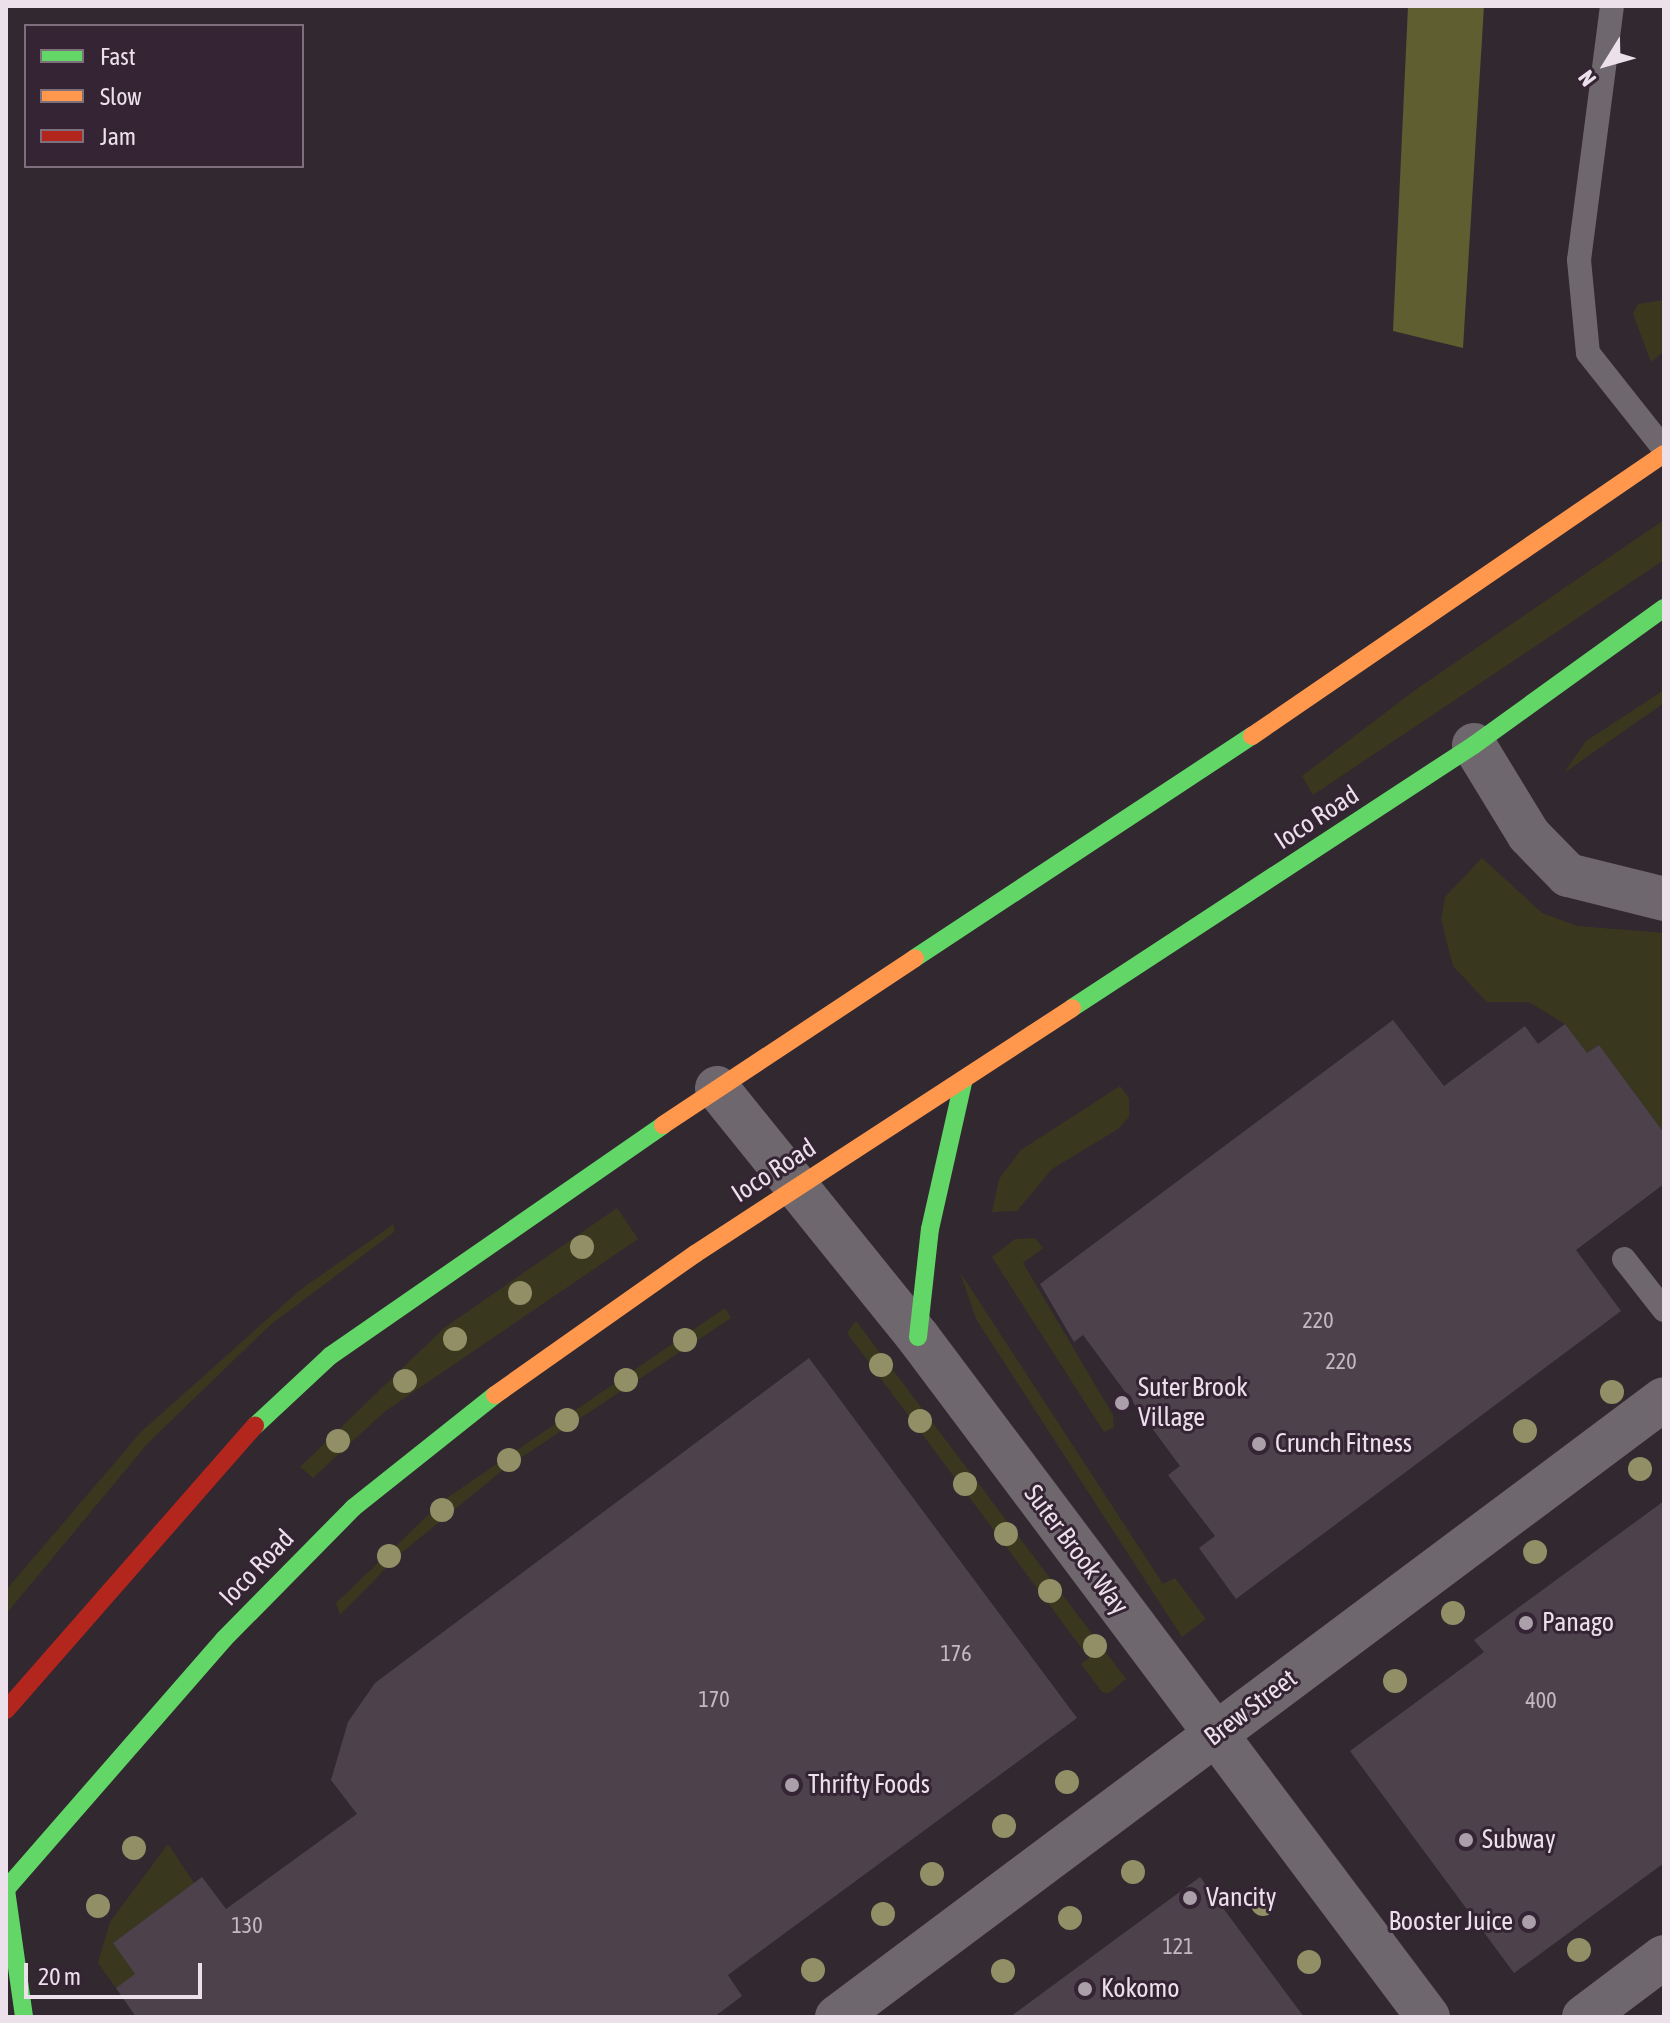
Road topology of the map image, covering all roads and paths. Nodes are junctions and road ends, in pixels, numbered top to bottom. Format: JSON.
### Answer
{"nodes":[{"id":1,"x":1612,"y":6,"type":"edge"},
{"id":2,"x":1664,"y":451,"type":"edge"},
{"id":3,"x":1664,"y":608,"type":"edge"},
{"id":4,"x":1474,"y":745,"type":"junction"},
{"id":5,"x":1664,"y":899,"type":"edge"},
{"id":6,"x":963,"y":1082,"type":"junction"},
{"id":7,"x":717,"y":1088,"type":"junction"},
{"id":8,"x":795,"y":1187,"type":"junction"},
{"id":9,"x":1624,"y":1259,"type":"dead end"},
{"id":10,"x":1664,"y":1310,"type":"edge"},
{"id":11,"x":918,"y":1337,"type":"junction"},
{"id":12,"x":1664,"y":1399,"type":"edge"},
{"id":13,"x":6,"y":1710,"type":"edge"},
{"id":14,"x":1214,"y":1735,"type":"junction"},
{"id":15,"x":6,"y":1890,"type":"edge"},
{"id":16,"x":1664,"y":1957,"type":"edge"},
{"id":17,"x":24,"y":2017,"type":"edge"},
{"id":18,"x":837,"y":2017,"type":"edge"},
{"id":19,"x":1428,"y":2017,"type":"edge"},
{"id":20,"x":1584,"y":2017,"type":"edge"}],
"edges":[{"from":1,"to":2,"type":"lane"},
{"from":2,"to":7,"type":"main road"},
{"from":3,"to":4,"type":"main road","name":"Ioco Road"},
{"from":4,"to":5,"type":"street"},
{"from":4,"to":6,"type":"main road","name":"Ioco Road"},
{"from":6,"to":8,"type":"main road","name":"Ioco Road"},
{"from":6,"to":11,"type":"main road"},
{"from":7,"to":8,"type":"street","name":"Suter Brook Way"},
{"from":7,"to":13,"type":"main road"},
{"from":8,"to":11,"type":"street","name":"Suter Brook Way"},
{"from":8,"to":15,"type":"main road","name":"Ioco Road"},
{"from":9,"to":10,"type":"lane"},
{"from":11,"to":14,"type":"street","name":"Suter Brook Way"},
{"from":12,"to":14,"type":"street","name":"Brew Street"},
{"from":14,"to":18,"type":"street","name":"Brew Street"},
{"from":14,"to":19,"type":"street","name":"Suter Brook Way"},
{"from":15,"to":17,"type":"main road"},
{"from":16,"to":20,"type":"street"}]}
